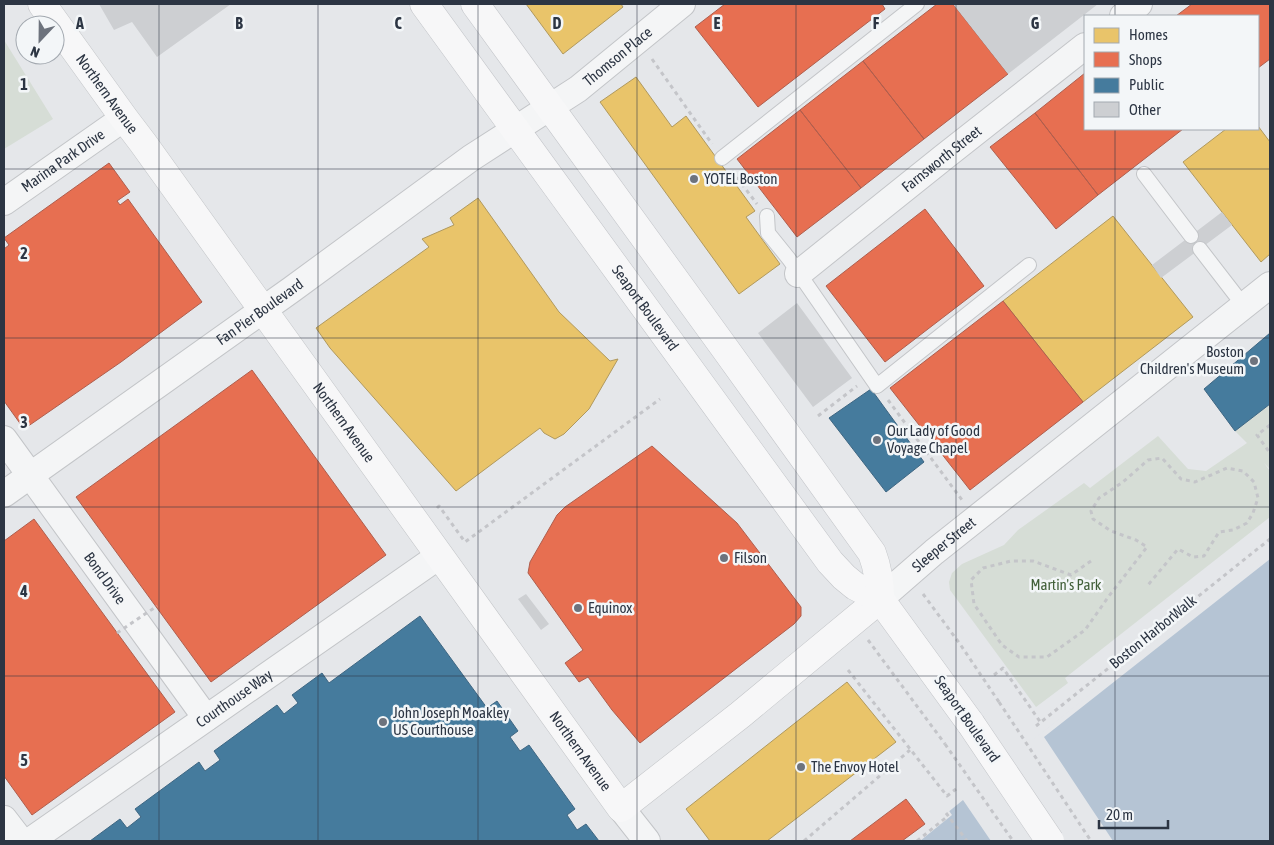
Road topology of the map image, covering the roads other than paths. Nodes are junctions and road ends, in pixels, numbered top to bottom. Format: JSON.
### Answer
{"nodes":[{"id":1,"x":42,"y":4,"type":"edge"},
{"id":2,"x":424,"y":4,"type":"edge"},
{"id":3,"x":475,"y":4,"type":"edge"},
{"id":4,"x":682,"y":4,"type":"edge"},
{"id":5,"x":917,"y":4,"type":"edge"},
{"id":6,"x":1084,"y":47,"type":"edge"},
{"id":7,"x":550,"y":108,"type":"junction"},
{"id":8,"x":124,"y":118,"type":"junction"},
{"id":9,"x":515,"y":129,"type":"junction"},
{"id":10,"x":722,"y":158,"type":"road end"},
{"id":11,"x":1144,"y":174,"type":"dead end"},
{"id":12,"x":4,"y":202,"type":"edge"},
{"id":13,"x":767,"y":216,"type":"road end"},
{"id":14,"x":1191,"y":236,"type":"dead end"},
{"id":15,"x":1200,"y":248,"type":"dead end"},
{"id":16,"x":1029,"y":265,"type":"dead end"},
{"id":17,"x":798,"y":274,"type":"junction"},
{"id":18,"x":1270,"y":285,"type":"edge"},
{"id":19,"x":1244,"y":306,"type":"junction"},
{"id":20,"x":262,"y":310,"type":"junction"},
{"id":21,"x":4,"y":439,"type":"edge"},
{"id":22,"x":30,"y":475,"type":"junction"},
{"id":23,"x":4,"y":494,"type":"edge"},
{"id":24,"x":439,"y":556,"type":"junction"},
{"id":25,"x":880,"y":599,"type":"junction"},
{"id":26,"x":206,"y":718,"type":"junction"},
{"id":27,"x":621,"y":808,"type":"junction"},
{"id":28,"x":4,"y":819,"type":"edge"},
{"id":29,"x":21,"y":841,"type":"edge"},
{"id":30,"x":30,"y":841,"type":"edge"},
{"id":31,"x":648,"y":841,"type":"edge"},
{"id":32,"x":1050,"y":841,"type":"edge"}],
"edges":[{"from":1,"to":8,"type":"main road","name":"Northern Avenue"},
{"from":2,"to":9,"type":"main road","name":"Seaport Boulevard"},
{"from":3,"to":7,"type":"main road"},
{"from":4,"to":7,"type":"street","name":"Thomson Place"},
{"from":5,"to":10,"type":"lane"},
{"from":6,"to":17,"type":"street","name":"Farnsworth Street"},
{"from":7,"to":9,"type":"street","name":"Thomson Place"},
{"from":7,"to":25,"type":"main road"},
{"from":8,"to":12,"type":"street","name":"Marina Park Drive"},
{"from":8,"to":20,"type":"main road","name":"Northern Avenue"},
{"from":9,"to":20,"type":"street","name":"Fan Pier Boulevard"},
{"from":9,"to":25,"type":"main road","name":"Seaport Boulevard"},
{"from":11,"to":14,"type":"lane"},
{"from":13,"to":17,"type":"lane"},
{"from":15,"to":19,"type":"lane"},
{"from":16,"to":17,"type":"lane"},
{"from":18,"to":19,"type":"street","name":"Sleeper Street"},
{"from":19,"to":25,"type":"street","name":"Sleeper Street"},
{"from":20,"to":22,"type":"street","name":"Fan Pier Boulevard"},
{"from":20,"to":24,"type":"main road","name":"Northern Avenue"},
{"from":21,"to":22,"type":"street","name":"Bond Drive"},
{"from":22,"to":23,"type":"street","name":"Fan Pier Boulevard"},
{"from":22,"to":26,"type":"street","name":"Bond Drive"},
{"from":24,"to":26,"type":"street","name":"Courthouse Way"},
{"from":24,"to":27,"type":"main road","name":"Northern Avenue"},
{"from":25,"to":27,"type":"main road","name":"Sleeper Street"},
{"from":25,"to":32,"type":"main road","name":"Seaport Boulevard","bridge":true},
{"from":26,"to":30,"type":"street","name":"Courthouse Way"},
{"from":27,"to":31,"type":"street","name":"Northern Avenue"},
{"from":28,"to":29,"type":"street"}]}
